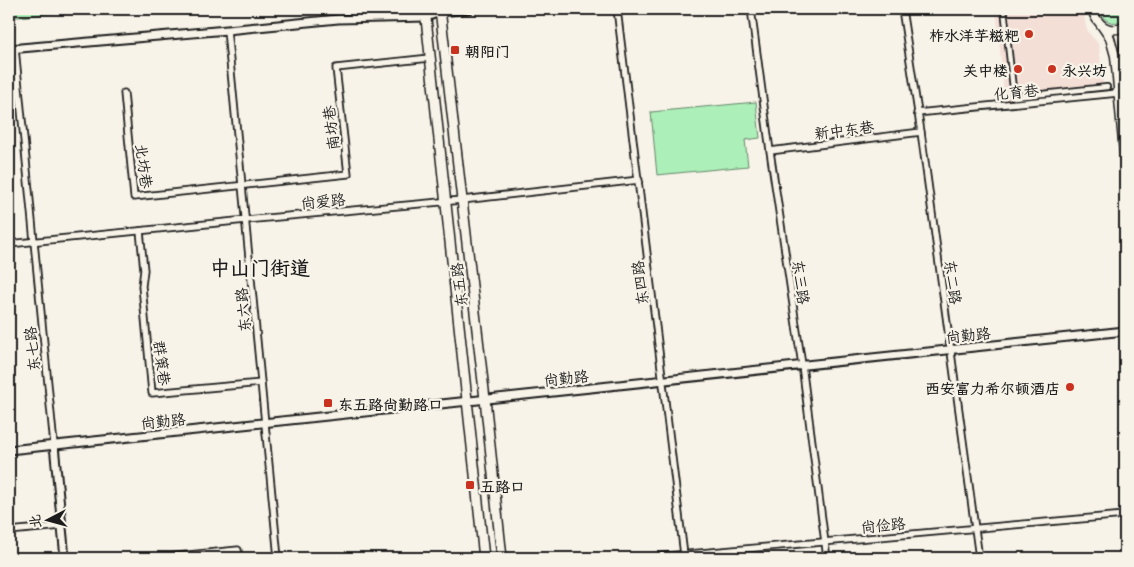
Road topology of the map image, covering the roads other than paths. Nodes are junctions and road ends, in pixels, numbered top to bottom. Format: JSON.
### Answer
{"nodes":[{"id":1,"x":469,"y":9,"type":"edge"},
{"id":2,"x":617,"y":9,"type":"edge"},
{"id":3,"x":751,"y":9,"type":"edge"},
{"id":4,"x":902,"y":9,"type":"edge"},
{"id":5,"x":1004,"y":9,"type":"edge"},
{"id":6,"x":1092,"y":9,"type":"edge"},
{"id":7,"x":440,"y":10,"type":"edge"},
{"id":8,"x":425,"y":13,"type":"edge"},
{"id":9,"x":1101,"y":25,"type":"junction"},
{"id":10,"x":1125,"y":27,"type":"edge"},
{"id":11,"x":227,"y":30,"type":"junction"},
{"id":12,"x":1125,"y":41,"type":"edge"},
{"id":13,"x":12,"y":49,"type":"edge"},
{"id":14,"x":430,"y":58,"type":"junction"},
{"id":15,"x":1125,"y":80,"type":"edge"},
{"id":16,"x":1107,"y":87,"type":"dead end"},
{"id":17,"x":124,"y":93,"type":"dead end"},
{"id":18,"x":1118,"y":93,"type":"junction"},
{"id":19,"x":917,"y":113,"type":"junction"},
{"id":20,"x":921,"y":132,"type":"junction"},
{"id":21,"x":770,"y":151,"type":"junction"},
{"id":22,"x":1125,"y":164,"type":"edge"},
{"id":23,"x":639,"y":180,"type":"junction"},
{"id":24,"x":242,"y":186,"type":"junction"},
{"id":25,"x":462,"y":200,"type":"junction"},
{"id":26,"x":446,"y":202,"type":"junction"},
{"id":27,"x":246,"y":220,"type":"junction"},
{"id":28,"x":140,"y":230,"type":"junction"},
{"id":29,"x":35,"y":242,"type":"junction"},
{"id":30,"x":9,"y":244,"type":"edge"},
{"id":31,"x":1125,"y":331,"type":"edge"},
{"id":32,"x":950,"y":350,"type":"junction"},
{"id":33,"x":802,"y":365,"type":"junction"},
{"id":34,"x":663,"y":380,"type":"junction"},
{"id":35,"x":261,"y":383,"type":"junction"},
{"id":36,"x":485,"y":399,"type":"junction"},
{"id":37,"x":468,"y":401,"type":"junction"},
{"id":38,"x":265,"y":423,"type":"junction"},
{"id":39,"x":54,"y":445,"type":"junction"},
{"id":40,"x":9,"y":450,"type":"edge"},
{"id":41,"x":1125,"y":515,"type":"edge"},
{"id":42,"x":62,"y":526,"type":"junction"},
{"id":43,"x":975,"y":528,"type":"junction"},
{"id":44,"x":9,"y":531,"type":"edge"},
{"id":45,"x":825,"y":542,"type":"junction"},
{"id":46,"x":684,"y":554,"type":"junction"},
{"id":47,"x":65,"y":558,"type":"edge"},
{"id":48,"x":156,"y":558,"type":"edge"},
{"id":49,"x":239,"y":558,"type":"edge"},
{"id":50,"x":278,"y":558,"type":"edge"},
{"id":51,"x":484,"y":558,"type":"edge"},
{"id":52,"x":502,"y":558,"type":"edge"},
{"id":53,"x":643,"y":558,"type":"edge"},
{"id":54,"x":827,"y":558,"type":"edge"},
{"id":55,"x":979,"y":558,"type":"edge"}],
"edges":[{"from":1,"to":7,"type":"street"},
{"from":2,"to":23,"type":"street","name":"东四路"},
{"from":3,"to":21,"type":"street","name":"东三路"},
{"from":4,"to":19,"type":"street","name":"东二路"},
{"from":5,"to":16,"type":"street"},
{"from":6,"to":9,"type":"main road"},
{"from":7,"to":8,"type":"street"},
{"from":7,"to":25,"type":"main road","name":"东五路"},
{"from":8,"to":11,"type":"street"},
{"from":8,"to":14,"type":"main road","name":"东五路"},
{"from":9,"to":10,"type":"main road"},
{"from":9,"to":18,"type":"main road"},
{"from":11,"to":13,"type":"street"},
{"from":11,"to":24,"type":"street","name":"东六路"},
{"from":12,"to":15,"type":"main road"},
{"from":13,"to":29,"type":"street","name":"东七路"},
{"from":14,"to":24,"type":"street","name":"南坊巷"},
{"from":14,"to":26,"type":"main road","name":"东五路"},
{"from":17,"to":24,"type":"street","name":"北坊巷"},
{"from":18,"to":19,"type":"street","name":"化育巷"},
{"from":18,"to":22,"type":"main road"},
{"from":19,"to":20,"type":"street","name":"东二路"},
{"from":20,"to":21,"type":"street","name":"新中东巷"},
{"from":20,"to":32,"type":"street","name":"东二路"},
{"from":21,"to":33,"type":"street","name":"东三路"},
{"from":23,"to":25,"type":"street","name":"尚爱路"},
{"from":23,"to":34,"type":"street","name":"东四路"},
{"from":24,"to":27,"type":"street","name":"东六路"},
{"from":25,"to":26,"type":"street","name":"尚爱路"},
{"from":25,"to":36,"type":"main road","name":"东五路"},
{"from":26,"to":27,"type":"street","name":"尚爱路"},
{"from":26,"to":37,"type":"main road","name":"东五路"},
{"from":27,"to":28,"type":"street","name":"尚爱路"},
{"from":27,"to":35,"type":"street","name":"东六路"},
{"from":28,"to":29,"type":"street","name":"尚爱路"},
{"from":28,"to":35,"type":"street","name":"群策巷"},
{"from":29,"to":30,"type":"street","name":"尚爱路"},
{"from":29,"to":39,"type":"street","name":"东七路"},
{"from":31,"to":32,"type":"street","name":"尚勤路"},
{"from":32,"to":33,"type":"street","name":"尚勤路"},
{"from":32,"to":43,"type":"street","name":"东二路"},
{"from":33,"to":34,"type":"street","name":"尚勤路"},
{"from":33,"to":45,"type":"street","name":"东三路"},
{"from":34,"to":36,"type":"street","name":"尚勤路"},
{"from":34,"to":46,"type":"street","name":"东四路"},
{"from":35,"to":38,"type":"street","name":"东六路"},
{"from":36,"to":37,"type":"street","name":"尚勤路"},
{"from":36,"to":52,"type":"main road","name":"东五路"},
{"from":37,"to":38,"type":"street","name":"尚勤路"},
{"from":37,"to":51,"type":"main road","name":"东五路"},
{"from":38,"to":39,"type":"street","name":"尚勤路"},
{"from":38,"to":50,"type":"street","name":"东六路"},
{"from":39,"to":40,"type":"street","name":"尚勤路"},
{"from":39,"to":42,"type":"street","name":"东七路"},
{"from":41,"to":43,"type":"street","name":"尚俭路"},
{"from":42,"to":44,"type":"street"},
{"from":42,"to":47,"type":"street","name":"东七路"},
{"from":43,"to":45,"type":"street","name":"尚俭路"},
{"from":43,"to":55,"type":"street","name":"东二路"},
{"from":45,"to":46,"type":"street","name":"尚俭路"},
{"from":45,"to":54,"type":"street","name":"东三路"},
{"from":46,"to":53,"type":"street","name":"尚俭路"},
{"from":48,"to":49,"type":"street"}]}
